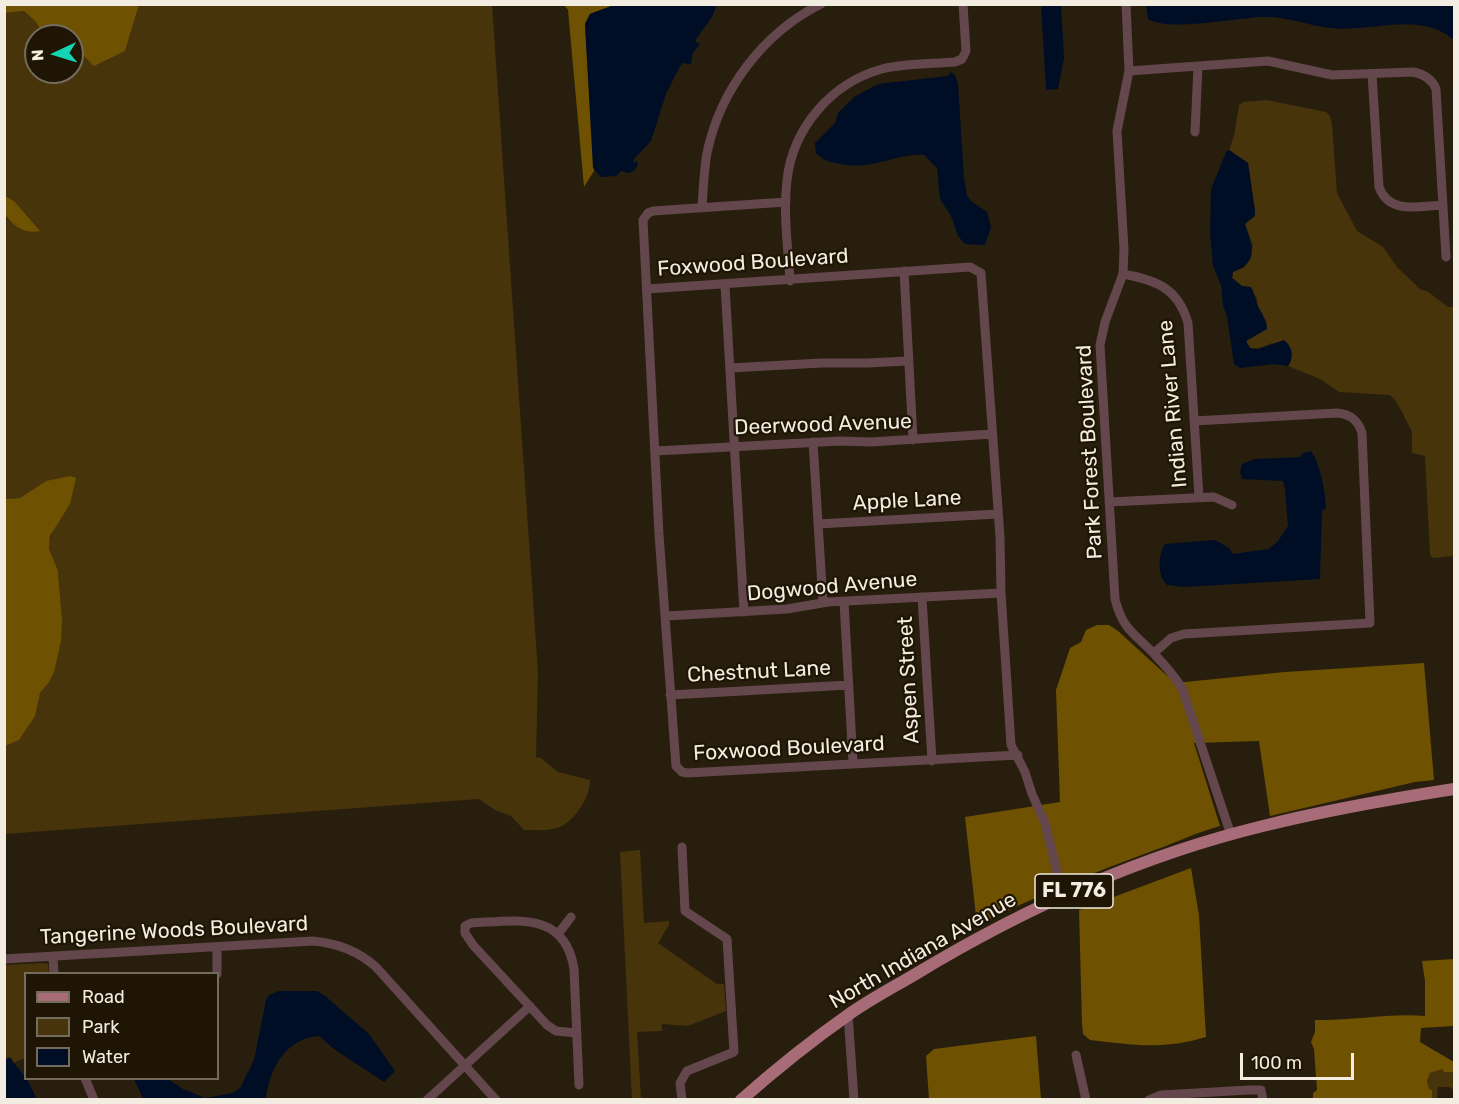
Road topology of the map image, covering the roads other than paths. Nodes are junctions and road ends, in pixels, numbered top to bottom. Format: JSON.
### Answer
{"nodes":[{"id":1,"x":821,"y":4,"type":"edge"},
{"id":2,"x":963,"y":4,"type":"edge"},
{"id":3,"x":1126,"y":4,"type":"edge"},
{"id":4,"x":1198,"y":66,"type":"junction"},
{"id":5,"x":1129,"y":70,"type":"junction"},
{"id":6,"x":1372,"y":74,"type":"junction"},
{"id":7,"x":1195,"y":132,"type":"dead end"},
{"id":8,"x":786,"y":202,"type":"junction"},
{"id":9,"x":1443,"y":205,"type":"junction"},
{"id":10,"x":702,"y":208,"type":"junction"},
{"id":11,"x":1446,"y":257,"type":"dead end"},
{"id":12,"x":904,"y":271,"type":"junction"},
{"id":13,"x":1123,"y":274,"type":"junction"},
{"id":14,"x":790,"y":281,"type":"junction"},
{"id":15,"x":726,"y":285,"type":"junction"},
{"id":16,"x":647,"y":289,"type":"junction"},
{"id":17,"x":909,"y":361,"type":"junction"},
{"id":18,"x":730,"y":368,"type":"junction"},
{"id":19,"x":1194,"y":421,"type":"junction"},
{"id":20,"x":992,"y":434,"type":"junction"},
{"id":21,"x":913,"y":440,"type":"junction"},
{"id":22,"x":813,"y":442,"type":"junction"},
{"id":23,"x":735,"y":447,"type":"junction"},
{"id":24,"x":656,"y":451,"type":"junction"},
{"id":25,"x":1199,"y":497,"type":"junction"},
{"id":26,"x":1109,"y":502,"type":"junction"},
{"id":27,"x":1232,"y":505,"type":"dead end"},
{"id":28,"x":998,"y":514,"type":"junction"},
{"id":29,"x":818,"y":524,"type":"junction"},
{"id":30,"x":1001,"y":593,"type":"junction"},
{"id":31,"x":922,"y":597,"type":"junction"},
{"id":32,"x":844,"y":602,"type":"junction"},
{"id":33,"x":823,"y":603,"type":"junction"},
{"id":34,"x":744,"y":612,"type":"junction"},
{"id":35,"x":666,"y":616,"type":"junction"},
{"id":36,"x":1154,"y":653,"type":"junction"},
{"id":37,"x":849,"y":685,"type":"junction"},
{"id":38,"x":670,"y":695,"type":"junction"},
{"id":39,"x":1018,"y":755,"type":"junction"},
{"id":40,"x":932,"y":761,"type":"junction"},
{"id":41,"x":853,"y":763,"type":"junction"},
{"id":42,"x":1455,"y":789,"type":"edge"},
{"id":43,"x":1230,"y":835,"type":"junction"},
{"id":44,"x":682,"y":847,"type":"dead end"},
{"id":45,"x":1063,"y":896,"type":"junction"},
{"id":46,"x":571,"y":917,"type":"dead end"},
{"id":47,"x":558,"y":934,"type":"junction"},
{"id":48,"x":217,"y":947,"type":"junction"},
{"id":49,"x":53,"y":956,"type":"junction"},
{"id":50,"x":4,"y":959,"type":"edge"},
{"id":51,"x":54,"y":972,"type":"edge"},
{"id":52,"x":217,"y":972,"type":"edge"},
{"id":53,"x":530,"y":1006,"type":"junction"},
{"id":54,"x":848,"y":1014,"type":"junction"},
{"id":55,"x":577,"y":1033,"type":"junction"},
{"id":56,"x":1076,"y":1056,"type":"dead end"},
{"id":57,"x":465,"y":1065,"type":"junction"},
{"id":58,"x":86,"y":1080,"type":"edge"},
{"id":59,"x":579,"y":1085,"type":"dead end"},
{"id":60,"x":94,"y":1100,"type":"edge"},
{"id":61,"x":427,"y":1100,"type":"edge"},
{"id":62,"x":496,"y":1100,"type":"edge"},
{"id":63,"x":682,"y":1100,"type":"edge"},
{"id":64,"x":741,"y":1100,"type":"edge"},
{"id":65,"x":854,"y":1100,"type":"edge"},
{"id":66,"x":1086,"y":1100,"type":"edge"},
{"id":67,"x":1149,"y":1100,"type":"edge"},
{"id":68,"x":1263,"y":1100,"type":"edge"}],
"edges":[{"from":1,"to":10,"type":"street"},
{"from":2,"to":8,"type":"street"},
{"from":3,"to":5,"type":"street","name":"Park Forest Boulevard"},
{"from":4,"to":5,"type":"street"},
{"from":4,"to":6,"type":"street"},
{"from":4,"to":7,"type":"street"},
{"from":5,"to":13,"type":"street","name":"Park Forest Boulevard"},
{"from":6,"to":9,"type":"street"},
{"from":6,"to":9,"type":"street"},
{"from":8,"to":10,"type":"street"},
{"from":8,"to":14,"type":"street"},
{"from":9,"to":11,"type":"street"},
{"from":10,"to":16,"type":"street"},
{"from":12,"to":14,"type":"street","name":"Foxwood Boulevard"},
{"from":12,"to":17,"type":"street"},
{"from":12,"to":20,"type":"street","name":"Foxwood Boulevard"},
{"from":13,"to":19,"type":"street","name":"Indian River Lane"},
{"from":13,"to":26,"type":"street","name":"Park Forest Boulevard"},
{"from":14,"to":15,"type":"street","name":"Foxwood Boulevard"},
{"from":15,"to":16,"type":"street","name":"Foxwood Boulevard"},
{"from":15,"to":18,"type":"street"},
{"from":16,"to":24,"type":"street","name":"Foxwood Boulevard"},
{"from":17,"to":18,"type":"street"},
{"from":17,"to":21,"type":"street"},
{"from":18,"to":23,"type":"street"},
{"from":19,"to":25,"type":"street","name":"Indian River Lane"},
{"from":19,"to":36,"type":"street"},
{"from":20,"to":21,"type":"street","name":"Deerwood Avenue"},
{"from":20,"to":28,"type":"street","name":"Foxwood Boulevard"},
{"from":21,"to":22,"type":"street","name":"Deerwood Avenue"},
{"from":22,"to":23,"type":"street","name":"Deerwood Avenue"},
{"from":22,"to":29,"type":"street"},
{"from":23,"to":24,"type":"street","name":"Deerwood Avenue"},
{"from":23,"to":34,"type":"street"},
{"from":24,"to":35,"type":"street","name":"Foxwood Boulevard"},
{"from":25,"to":26,"type":"street"},
{"from":25,"to":27,"type":"street"},
{"from":26,"to":36,"type":"street","name":"Park Forest Boulevard"},
{"from":28,"to":29,"type":"street","name":"Apple Lane"},
{"from":28,"to":30,"type":"street","name":"Foxwood Boulevard"},
{"from":29,"to":33,"type":"street"},
{"from":30,"to":31,"type":"street","name":"Dogwood Avenue"},
{"from":30,"to":39,"type":"street","name":"Foxwood Boulevard"},
{"from":31,"to":32,"type":"street","name":"Dogwood Avenue"},
{"from":31,"to":40,"type":"street","name":"Aspen Street"},
{"from":32,"to":33,"type":"street","name":"Dogwood Avenue"},
{"from":32,"to":37,"type":"street"},
{"from":33,"to":34,"type":"street","name":"Dogwood Avenue"},
{"from":34,"to":35,"type":"street","name":"Dogwood Avenue"},
{"from":35,"to":38,"type":"street","name":"Foxwood Boulevard"},
{"from":36,"to":43,"type":"street","name":"Park Forest Boulevard"},
{"from":37,"to":38,"type":"street","name":"Chestnut Lane"},
{"from":37,"to":41,"type":"street"},
{"from":38,"to":41,"type":"street","name":"Foxwood Boulevard"},
{"from":39,"to":40,"type":"street","name":"Foxwood Boulevard"},
{"from":39,"to":45,"type":"street","name":"Foxwood Boulevard"},
{"from":40,"to":41,"type":"street","name":"Foxwood Boulevard"},
{"from":42,"to":43,"type":"main road","name":"North Indiana Avenue","number":"FL 776"},
{"from":43,"to":45,"type":"main road","name":"North Indiana Avenue","number":"FL 776"},
{"from":44,"to":63,"type":"street"},
{"from":45,"to":54,"type":"main road","name":"North Indiana Avenue","number":"FL 776"},
{"from":46,"to":47,"type":"street"},
{"from":47,"to":53,"type":"street"},
{"from":47,"to":55,"type":"street"},
{"from":48,"to":49,"type":"street","name":"Tangerine Woods Boulevard"},
{"from":48,"to":52,"type":"street"},
{"from":48,"to":57,"type":"street","name":"Tangerine Woods Boulevard"},
{"from":49,"to":50,"type":"street","name":"Tangerine Woods Boulevard"},
{"from":49,"to":51,"type":"street"},
{"from":53,"to":55,"type":"street"},
{"from":53,"to":57,"type":"street"},
{"from":54,"to":64,"type":"main road","name":"North Indiana Avenue","number":"FL 776"},
{"from":54,"to":65,"type":"street"},
{"from":55,"to":59,"type":"street"},
{"from":56,"to":66,"type":"street"},
{"from":57,"to":61,"type":"street"},
{"from":57,"to":62,"type":"street","name":"Tangerine Woods Boulevard"},
{"from":58,"to":60,"type":"street"},
{"from":67,"to":68,"type":"street"}]}
